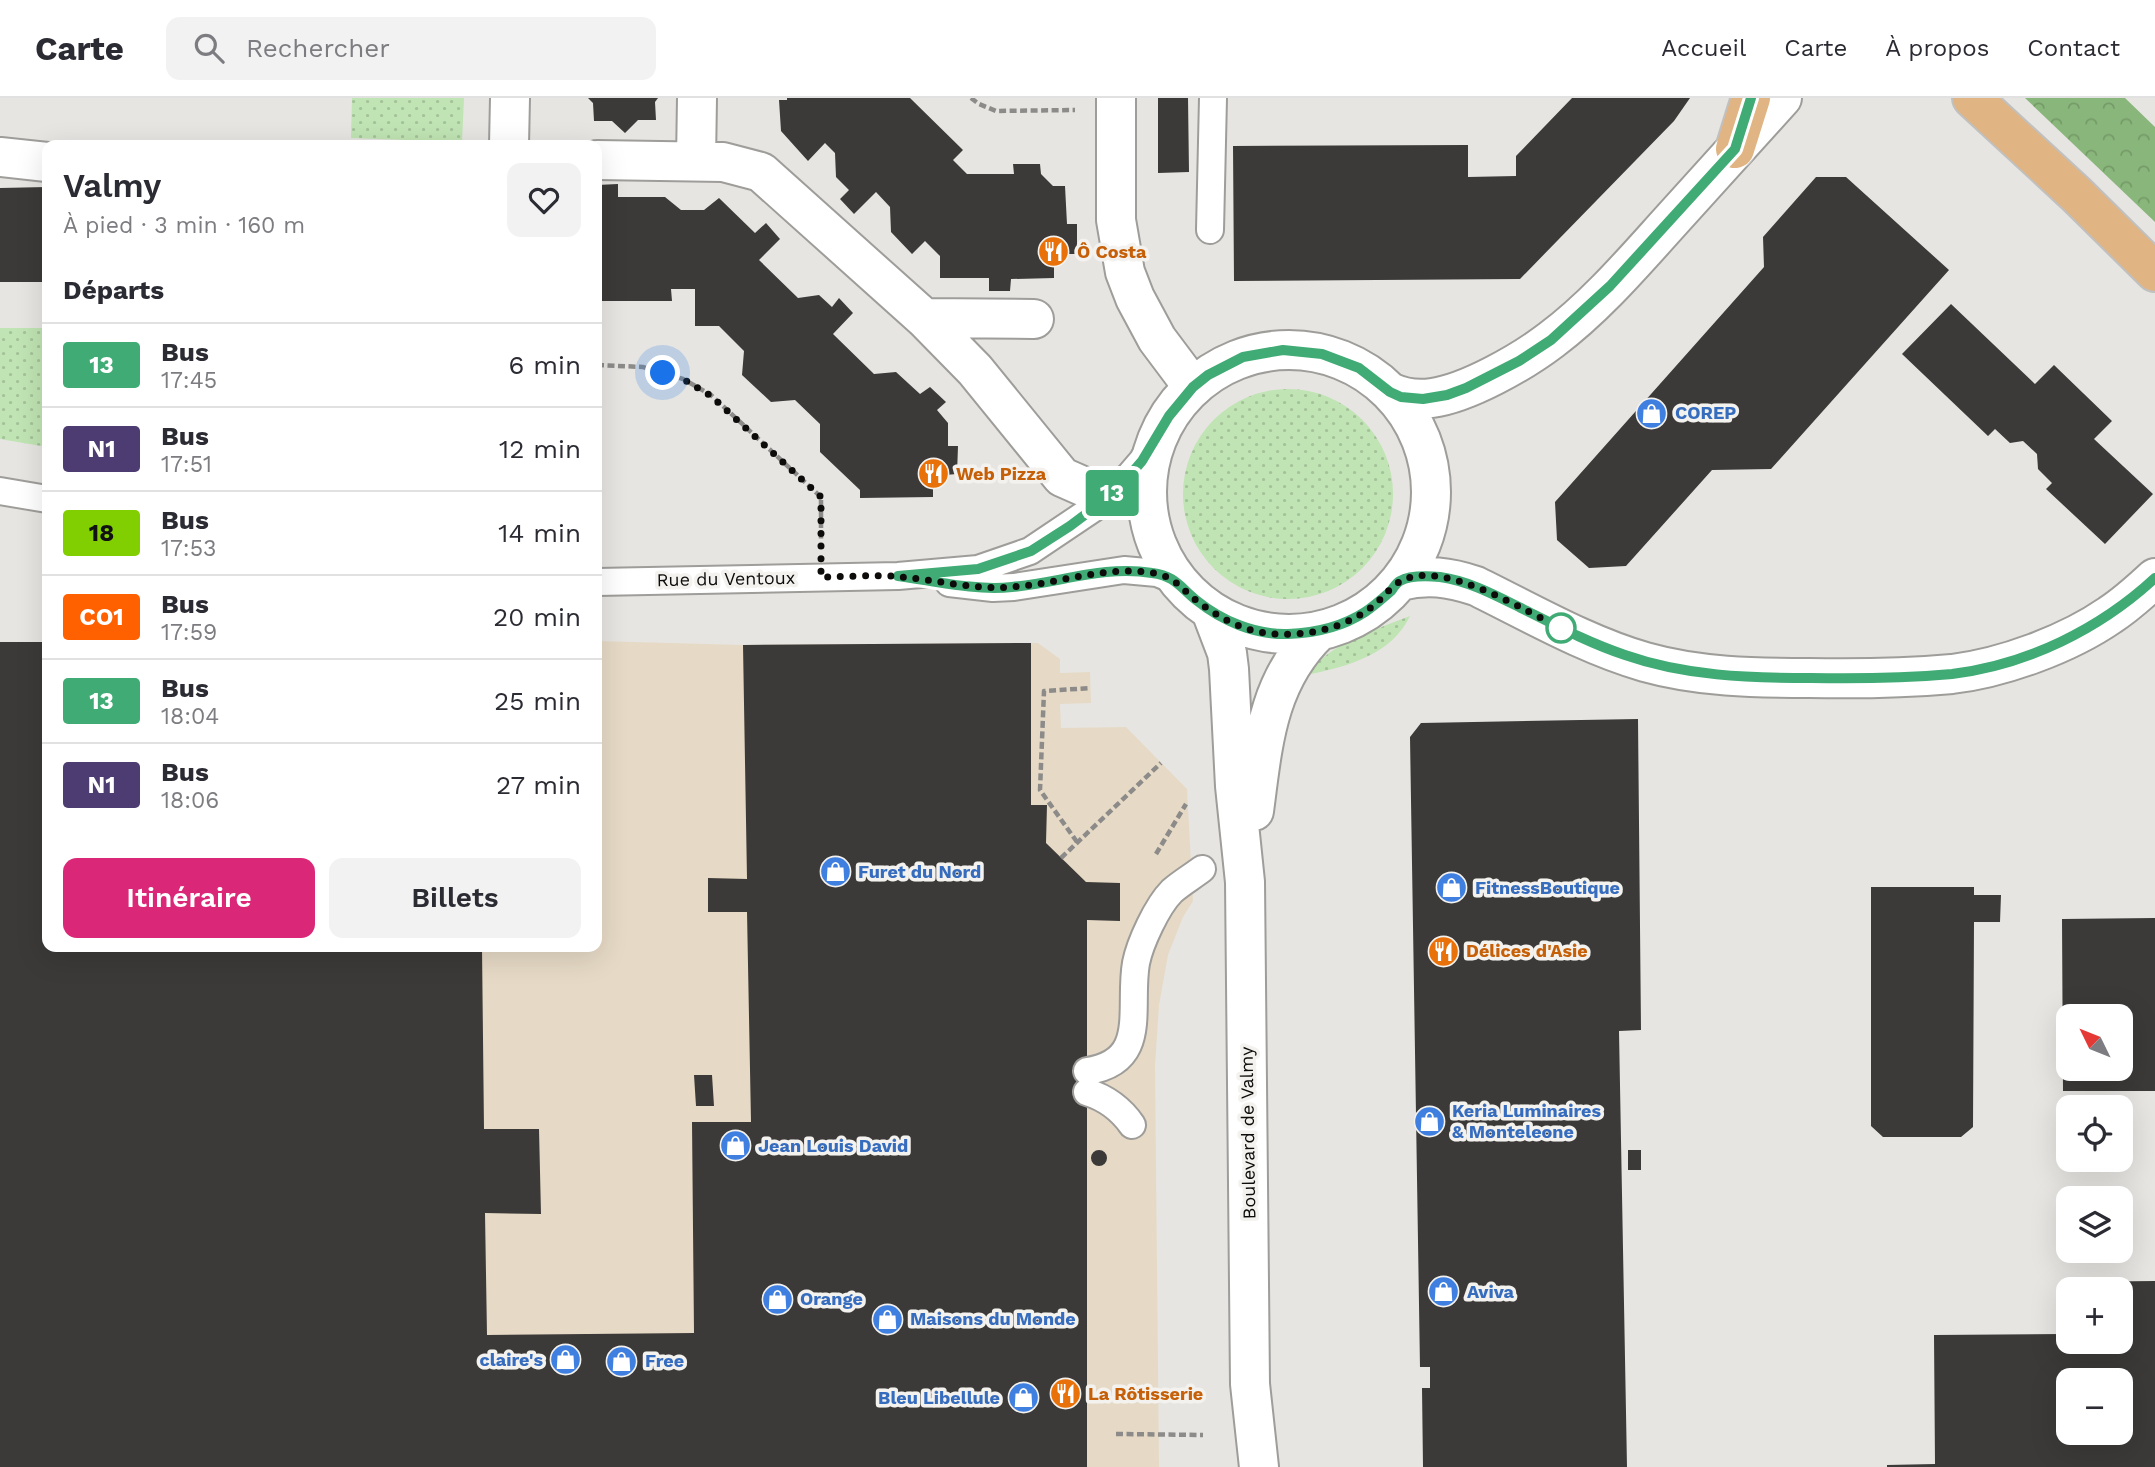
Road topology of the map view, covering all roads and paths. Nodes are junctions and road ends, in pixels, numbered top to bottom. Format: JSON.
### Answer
{"nodes":[{"id":1,"x":510,"y":98,"type":"edge"},
{"id":2,"x":697,"y":98,"type":"edge"},
{"id":3,"x":971,"y":98,"type":"edge"},
{"id":4,"x":1213,"y":98,"type":"edge"},
{"id":5,"x":1751,"y":98,"type":"edge"},
{"id":6,"x":1782,"y":98,"type":"edge"},
{"id":7,"x":1972,"y":98,"type":"edge"},
{"id":8,"x":1116,"y":104,"type":"edge"},
{"id":9,"x":509,"y":140,"type":"edge"},
{"id":10,"x":1735,"y":149,"type":"junction"},
{"id":11,"x":0,"y":157,"type":"edge"},
{"id":12,"x":602,"y":160,"type":"edge"},
{"id":13,"x":42,"y":161,"type":"edge"},
{"id":14,"x":696,"y":161,"type":"junction"},
{"id":15,"x":1210,"y":230,"type":"dead end"},
{"id":16,"x":2155,"y":272,"type":"edge"},
{"id":17,"x":924,"y":318,"type":"junction"},
{"id":18,"x":1034,"y":319,"type":"dead end"},
{"id":19,"x":602,"y":365,"type":"edge"},
{"id":20,"x":1193,"y":387,"type":"junction"},
{"id":21,"x":1390,"y":392,"type":"junction"},
{"id":22,"x":1160,"y":432,"type":"junction"},
{"id":23,"x":1087,"y":488,"type":"dead end"},
{"id":24,"x":0,"y":491,"type":"edge"},
{"id":25,"x":42,"y":498,"type":"edge"},
{"id":26,"x":898,"y":576,"type":"junction"},
{"id":27,"x":821,"y":577,"type":"junction"},
{"id":28,"x":2155,"y":578,"type":"edge"},
{"id":29,"x":1177,"y":581,"type":"junction"},
{"id":30,"x":1400,"y":581,"type":"junction"},
{"id":31,"x":602,"y":582,"type":"edge"},
{"id":32,"x":1211,"y":611,"type":"junction"},
{"id":33,"x":1320,"y":631,"type":"junction"},
{"id":34,"x":1091,"y":688,"type":"dead end"},
{"id":35,"x":1161,"y":763,"type":"dead end"},
{"id":36,"x":1077,"y":842,"type":"junction"},
{"id":37,"x":1061,"y":858,"type":"dead end"},
{"id":38,"x":1202,"y":869,"type":"dead end"},
{"id":39,"x":1245,"y":883,"type":"junction"},
{"id":40,"x":1132,"y":1125,"type":"dead end"},
{"id":41,"x":1250,"y":1384,"type":"junction"},
{"id":42,"x":1116,"y":1434,"type":"dead end"},
{"id":43,"x":1203,"y":1435,"type":"dead end"},
{"id":44,"x":1238,"y":1467,"type":"edge"},
{"id":45,"x":1259,"y":1467,"type":"edge"}],
"edges":[{"from":1,"to":9,"type":"street"},
{"from":2,"to":14,"type":"street"},
{"from":3,"to":8,"type":"path"},
{"from":4,"to":15,"type":"lane"},
{"from":5,"to":10,"type":"main road"},
{"from":6,"to":10,"type":"street"},
{"from":7,"to":16,"type":"main road"},
{"from":8,"to":20,"type":"street"},
{"from":10,"to":21,"type":"street"},
{"from":11,"to":13,"type":"street"},
{"from":12,"to":14,"type":"street"},
{"from":14,"to":17,"type":"street"},
{"from":17,"to":18,"type":"street"},
{"from":17,"to":23,"type":"street"},
{"from":19,"to":27,"type":"path"},
{"from":20,"to":21,"type":"street"},
{"from":20,"to":22,"type":"street"},
{"from":21,"to":30,"type":"street"},
{"from":22,"to":26,"type":"lane","name":"Rue du Ventoux"},
{"from":22,"to":29,"type":"street"},
{"from":24,"to":25,"type":"lane"},
{"from":26,"to":27,"type":"lane","name":"Rue du Ventoux"},
{"from":26,"to":29,"type":"lane","name":"Rue du Ventoux"},
{"from":27,"to":31,"type":"lane","name":"Rue du Ventoux"},
{"from":28,"to":30,"type":"street"},
{"from":29,"to":32,"type":"street"},
{"from":30,"to":33,"type":"street"},
{"from":32,"to":33,"type":"street"},
{"from":32,"to":39,"type":"street","name":"Boulevard de Valmy"},
{"from":33,"to":39,"type":"street","name":"Boulevard de Valmy"},
{"from":34,"to":36,"type":"path"},
{"from":35,"to":36,"type":"path"},
{"from":36,"to":37,"type":"path"},
{"from":38,"to":40,"type":"lane"},
{"from":39,"to":41,"type":"street","name":"Boulevard de Valmy"},
{"from":41,"to":44,"type":"street","name":"Boulevard de Valmy"},
{"from":41,"to":45,"type":"street","name":"Boulevard de Valmy"},
{"from":42,"to":43,"type":"path"}]}
